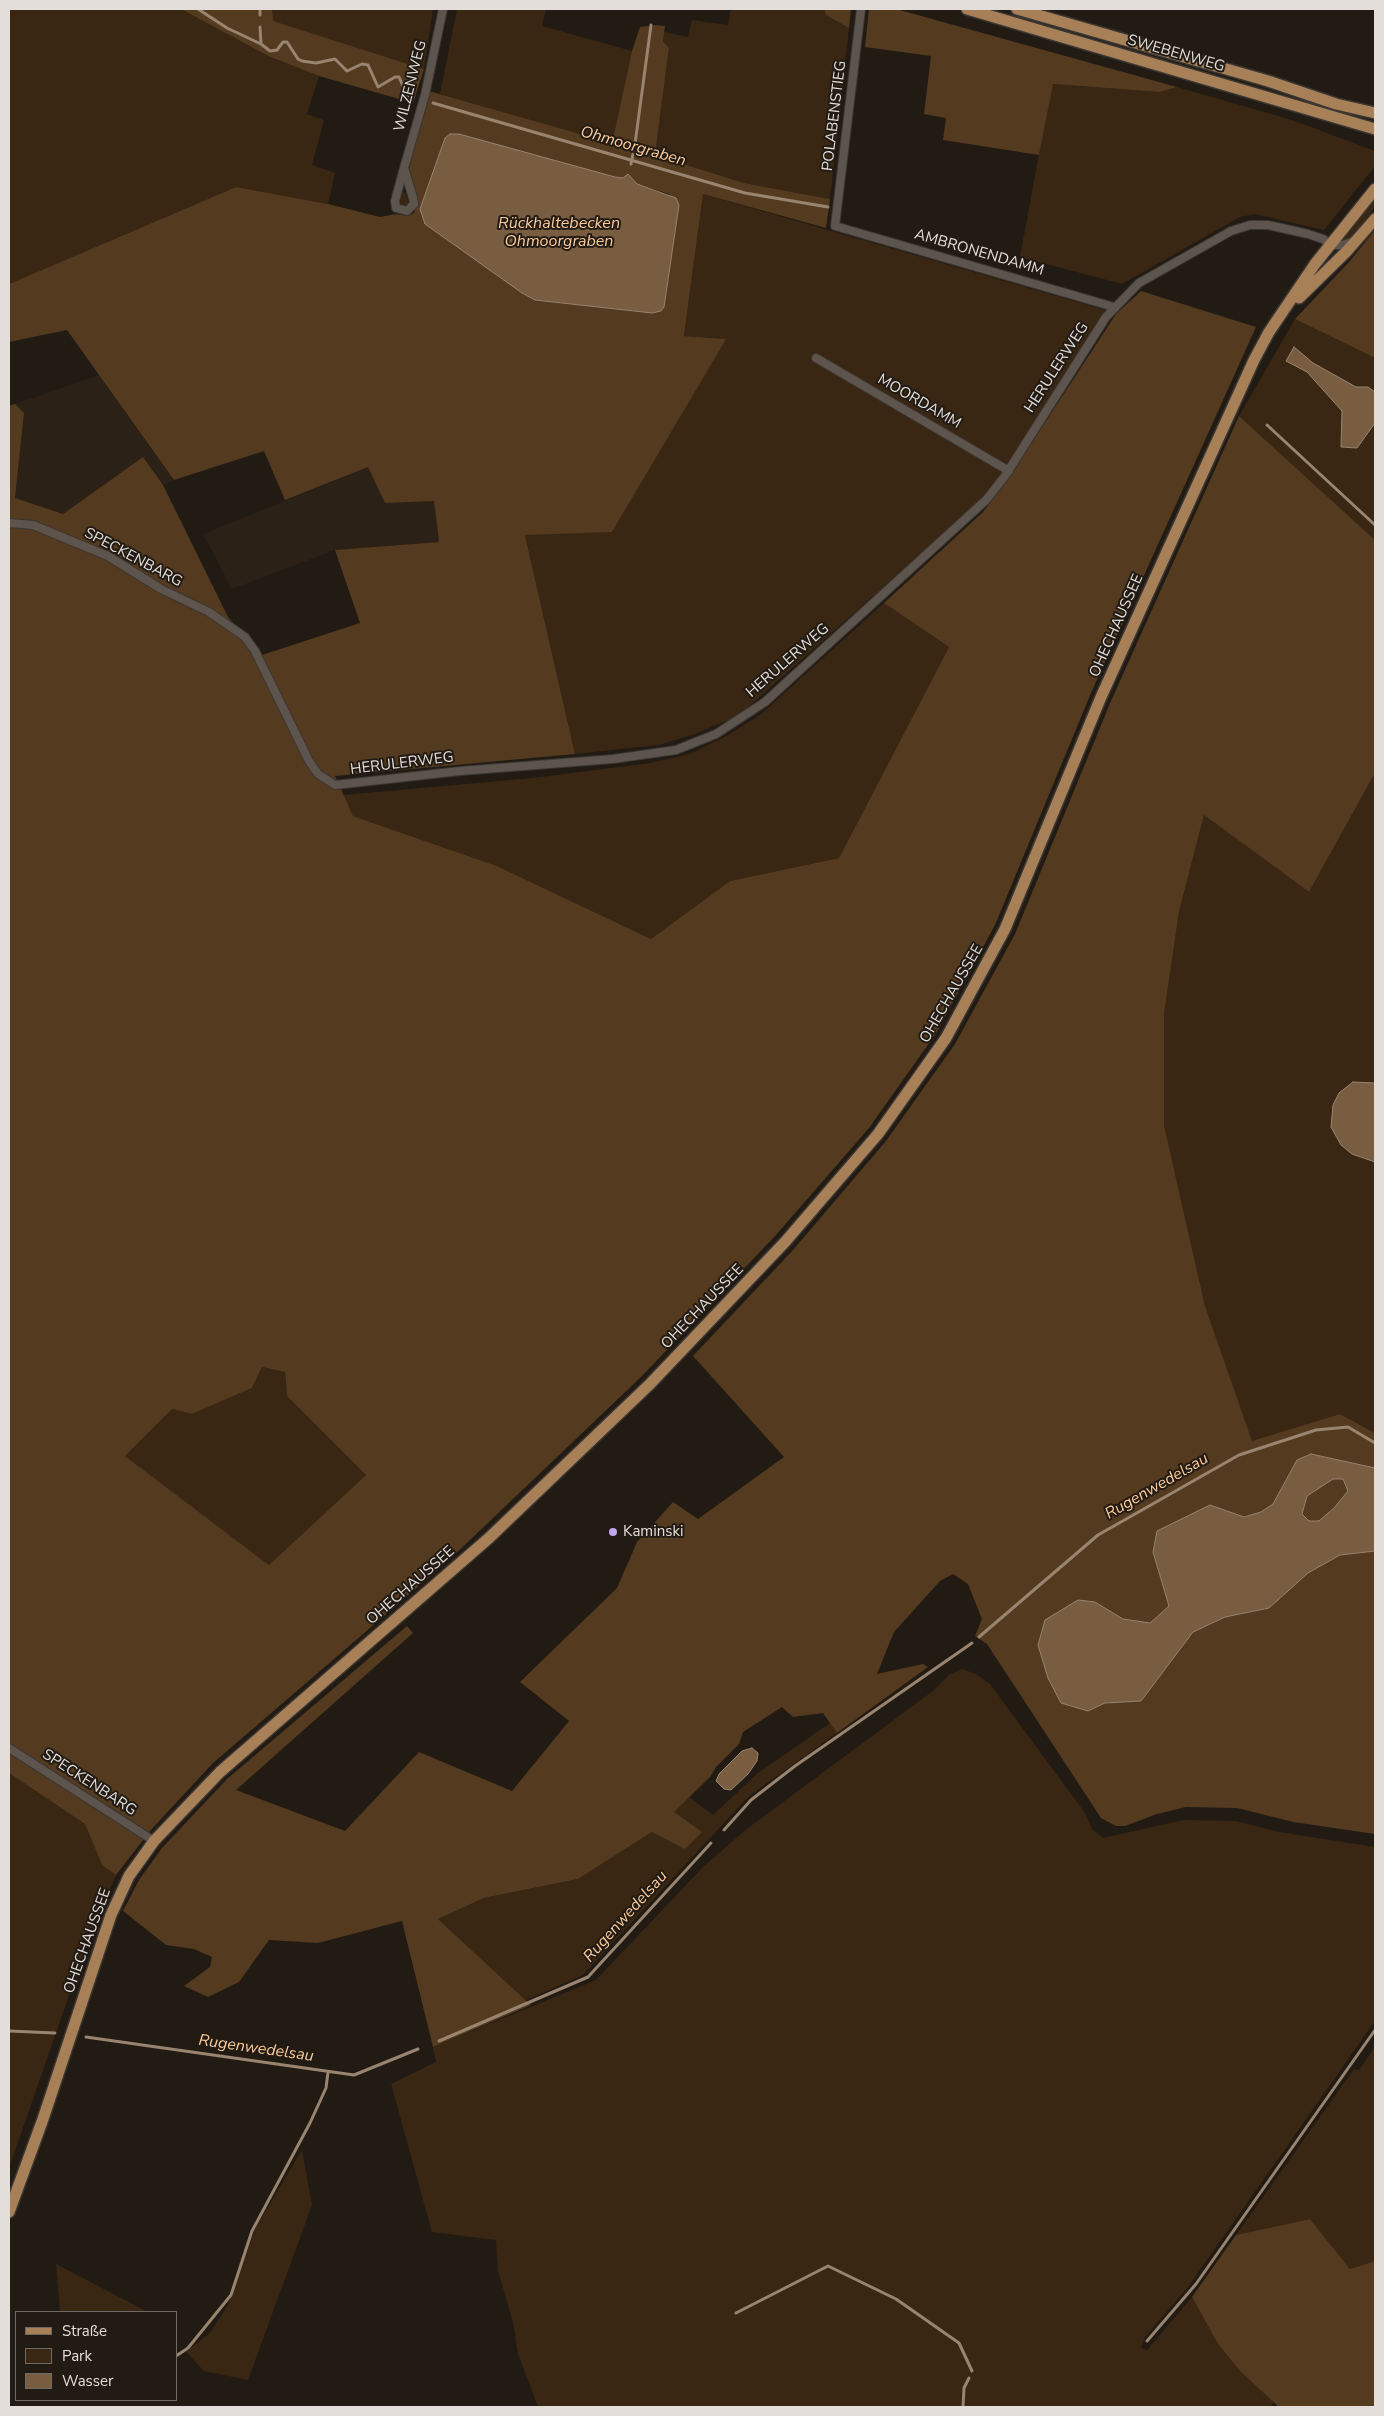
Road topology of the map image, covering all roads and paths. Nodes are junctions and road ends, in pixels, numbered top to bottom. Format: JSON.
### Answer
{"nodes":[{"id":1,"x":443,"y":9,"type":"edge"},
{"id":2,"x":861,"y":9,"type":"edge"},
{"id":3,"x":967,"y":9,"type":"edge"},
{"id":4,"x":1017,"y":9,"type":"edge"},
{"id":5,"x":1375,"y":112,"type":"edge"},
{"id":6,"x":1374,"y":129,"type":"edge"},
{"id":7,"x":404,"y":168,"type":"junction"},
{"id":8,"x":1375,"y":189,"type":"edge"},
{"id":9,"x":1375,"y":219,"type":"edge"},
{"id":10,"x":835,"y":226,"type":"joint"},
{"id":11,"x":1357,"y":241,"type":"junction"},
{"id":12,"x":1331,"y":245,"type":"junction"},
{"id":13,"x":1330,"y":268,"type":"junction"},
{"id":14,"x":1114,"y":307,"type":"junction"},
{"id":15,"x":1285,"y":311,"type":"junction"},
{"id":16,"x":816,"y":358,"type":"dead end"},
{"id":17,"x":1009,"y":471,"type":"junction"},
{"id":18,"x":9,"y":523,"type":"edge"},
{"id":19,"x":188,"y":602,"type":"joint"},
{"id":20,"x":9,"y":1748,"type":"edge"},
{"id":21,"x":154,"y":1841,"type":"junction"},
{"id":22,"x":9,"y":2212,"type":"edge"}],
"edges":[{"from":1,"to":7,"type":"street","name":"WILZENWEG"},
{"from":2,"to":10,"type":"street","name":"POLABENSTIEG"},
{"from":3,"to":6,"type":"main road","name":"SWEBENWEG"},
{"from":4,"to":5,"type":"main road","name":"SWEBENWEG"},
{"from":7,"to":7,"type":"street","name":"WILZENWEG"},
{"from":8,"to":12,"type":"main road"},
{"from":9,"to":11,"type":"main road"},
{"from":10,"to":14,"type":"street","name":"AMBRONENDAMM"},
{"from":11,"to":12,"type":"street"},
{"from":11,"to":13,"type":"main road"},
{"from":12,"to":13,"type":"street"},
{"from":12,"to":14,"type":"street","name":"HERULERWEG"},
{"from":12,"to":15,"type":"main road"},
{"from":13,"to":15,"type":"main road"},
{"from":14,"to":17,"type":"street","name":"HERULERWEG"},
{"from":15,"to":21,"type":"main road","name":"OHECHAUSSEE"},
{"from":16,"to":17,"type":"street","name":"MOORDAMM"},
{"from":17,"to":19,"type":"street","name":"HERULERWEG"},
{"from":18,"to":19,"type":"street","name":"SPECKENBARG"},
{"from":20,"to":21,"type":"street","name":"SPECKENBARG"},
{"from":21,"to":22,"type":"main road","name":"OHECHAUSSEE"}]}
